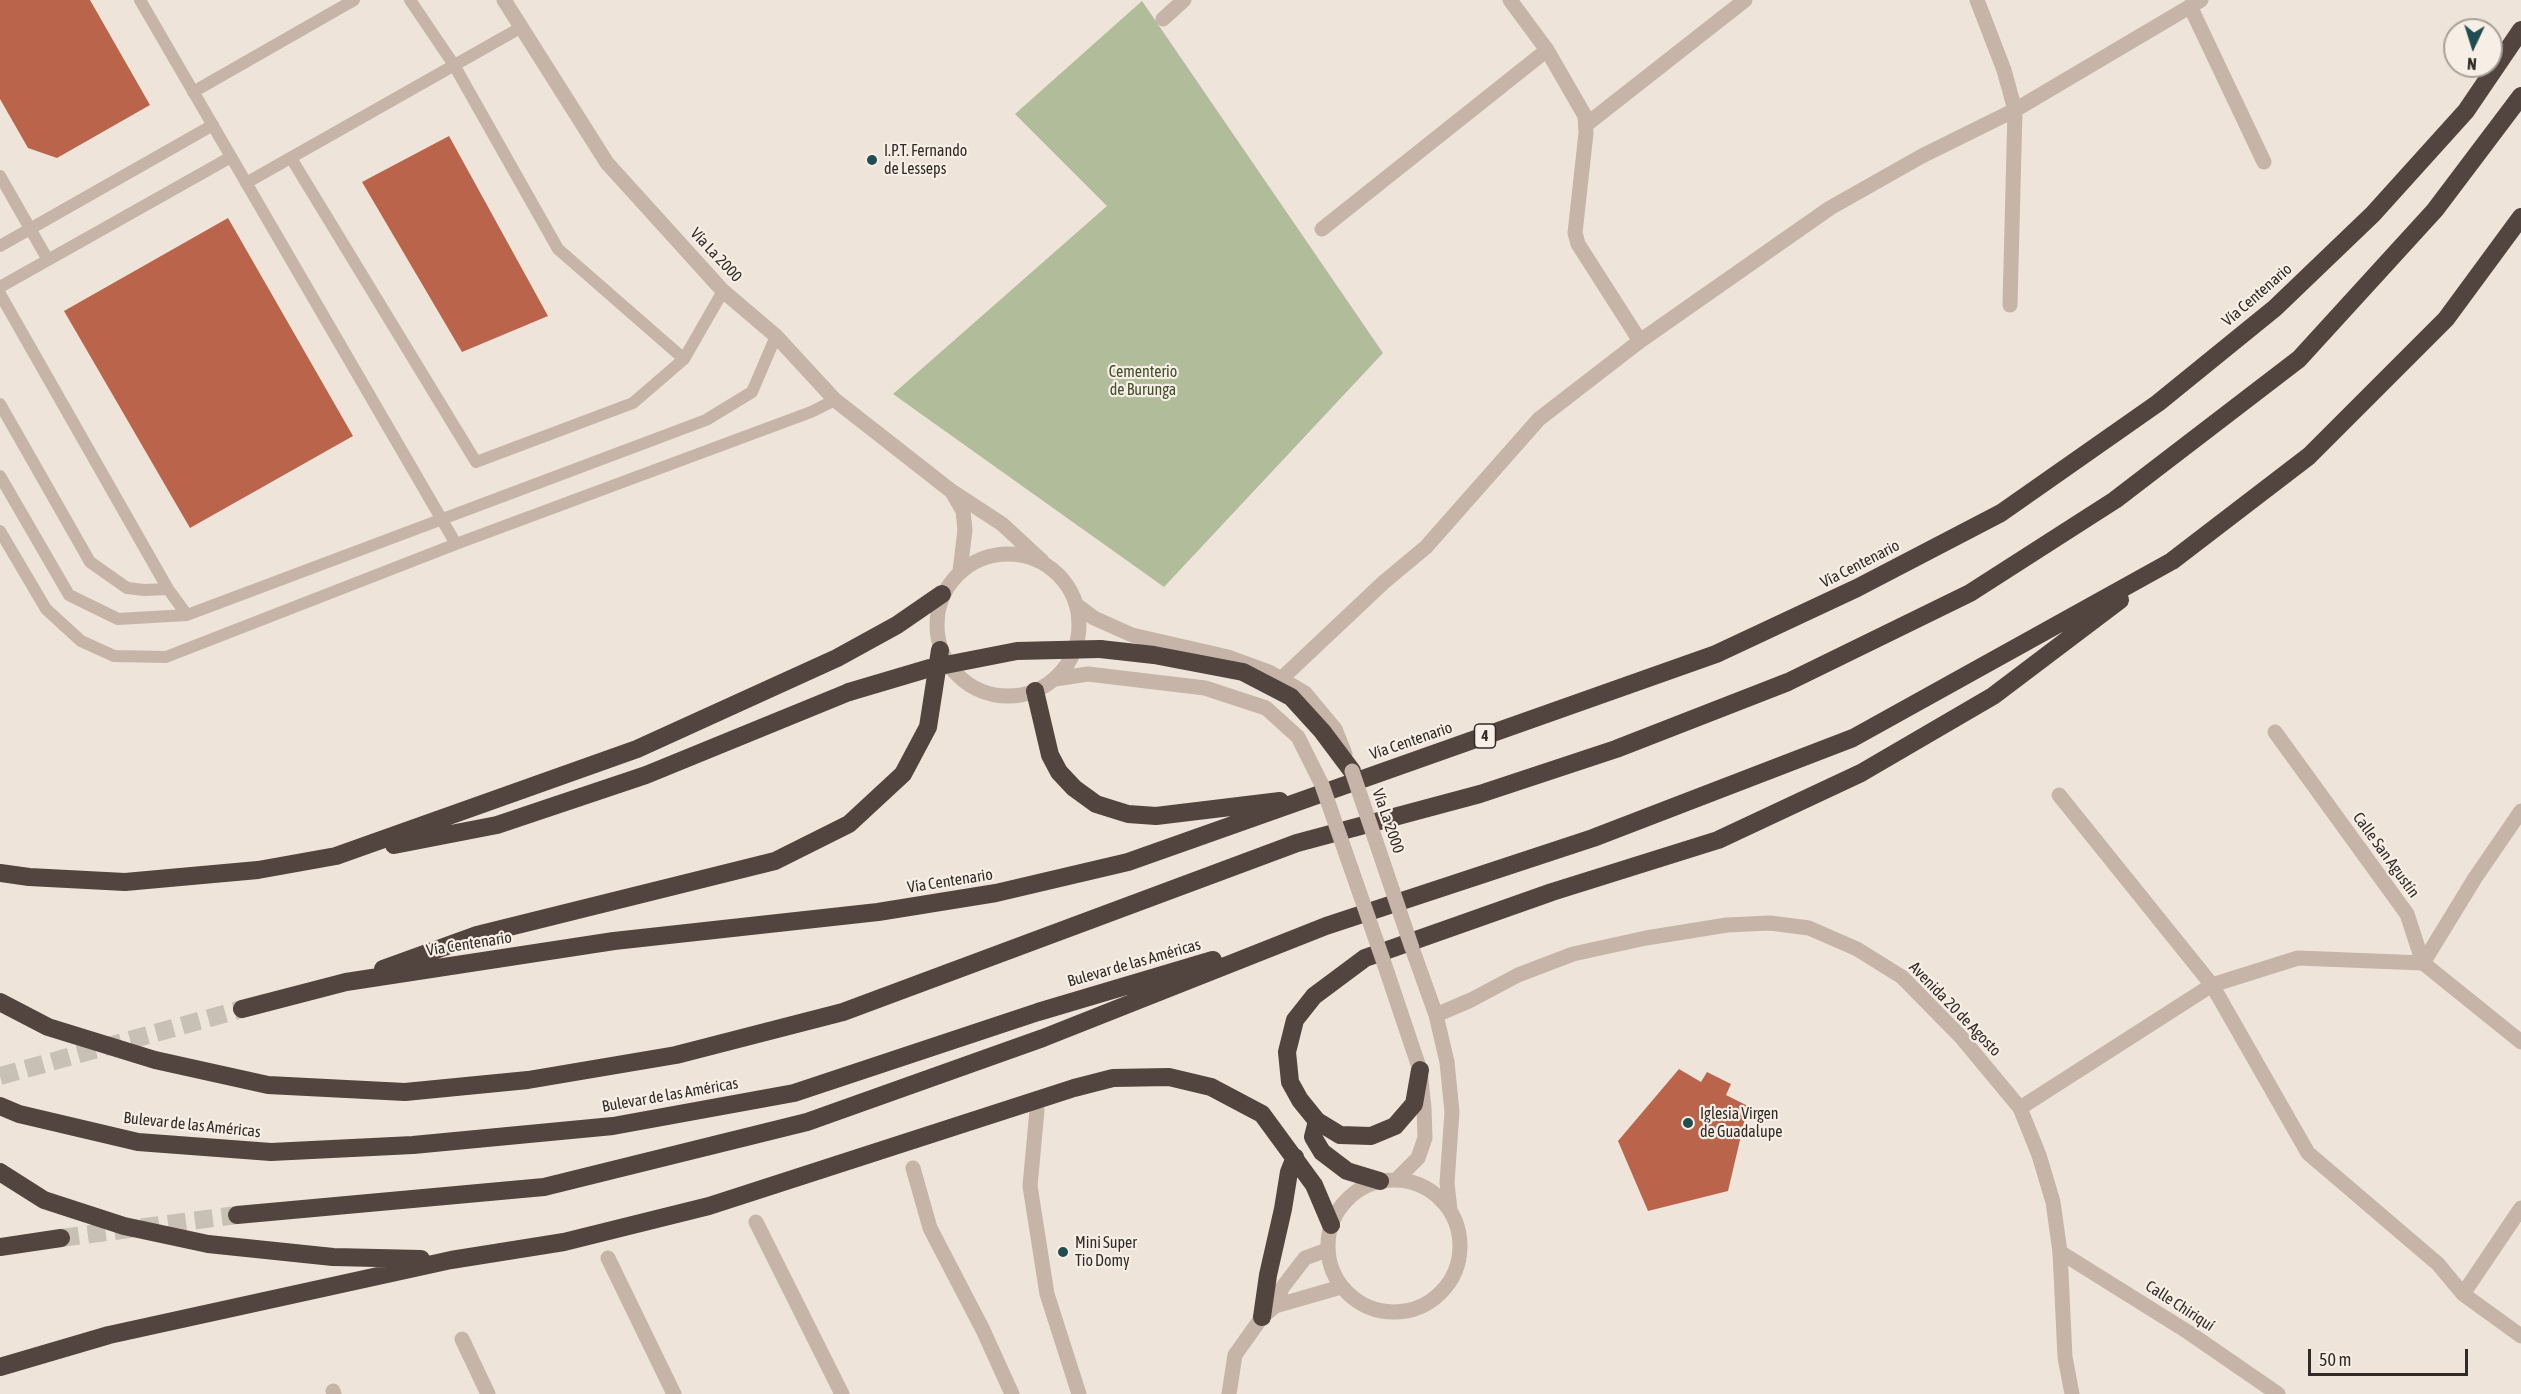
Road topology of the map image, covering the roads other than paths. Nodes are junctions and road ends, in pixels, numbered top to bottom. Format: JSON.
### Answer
{"nodes":[{"id":1,"x":140,"y":0,"type":"edge"},
{"id":2,"x":354,"y":0,"type":"edge"},
{"id":3,"x":410,"y":0,"type":"edge"},
{"id":4,"x":504,"y":0,"type":"edge"},
{"id":5,"x":1184,"y":0,"type":"edge"},
{"id":6,"x":1510,"y":0,"type":"edge"},
{"id":7,"x":1745,"y":0,"type":"edge"},
{"id":8,"x":1977,"y":0,"type":"edge"},
{"id":9,"x":2195,"y":3,"type":"edge"},
{"id":10,"x":1163,"y":19,"type":"dead end"},
{"id":11,"x":520,"y":28,"type":"junction"},
{"id":12,"x":2521,"y":30,"type":"edge"},
{"id":13,"x":1547,"y":50,"type":"junction"},
{"id":14,"x":454,"y":65,"type":"junction"},
{"id":15,"x":193,"y":92,"type":"junction"},
{"id":16,"x":2521,"y":96,"type":"edge"},
{"id":17,"x":2015,"y":110,"type":"junction"},
{"id":18,"x":1587,"y":124,"type":"junction"},
{"id":19,"x":213,"y":125,"type":"junction"},
{"id":20,"x":231,"y":157,"type":"junction"},
{"id":21,"x":291,"y":158,"type":"junction"},
{"id":22,"x":2264,"y":162,"type":"dead end"},
{"id":23,"x":0,"y":176,"type":"edge"},
{"id":24,"x":246,"y":183,"type":"junction"},
{"id":25,"x":2521,"y":217,"type":"edge"},
{"id":26,"x":31,"y":229,"type":"junction"},
{"id":27,"x":1322,"y":229,"type":"dead end"},
{"id":28,"x":0,"y":246,"type":"edge"},
{"id":29,"x":48,"y":260,"type":"junction"},
{"id":30,"x":0,"y":287,"type":"edge"},
{"id":31,"x":723,"y":291,"type":"junction"},
{"id":32,"x":0,"y":294,"type":"edge"},
{"id":33,"x":2010,"y":305,"type":"dead end"},
{"id":34,"x":776,"y":336,"type":"junction"},
{"id":35,"x":1640,"y":342,"type":"junction"},
{"id":36,"x":684,"y":359,"type":"junction"},
{"id":37,"x":835,"y":400,"type":"junction"},
{"id":38,"x":0,"y":404,"type":"edge"},
{"id":39,"x":0,"y":476,"type":"edge"},
{"id":40,"x":950,"y":490,"type":"junction"},
{"id":41,"x":441,"y":518,"type":"junction"},
{"id":42,"x":0,"y":531,"type":"edge"},
{"id":43,"x":456,"y":544,"type":"junction"},
{"id":44,"x":1042,"y":561,"type":"junction"},
{"id":45,"x":2172,"y":561,"type":"junction"},
{"id":46,"x":960,"y":571,"type":"junction"},
{"id":47,"x":168,"y":588,"type":"junction"},
{"id":48,"x":942,"y":594,"type":"junction"},
{"id":49,"x":1078,"y":606,"type":"junction"},
{"id":50,"x":188,"y":615,"type":"junction"},
{"id":51,"x":940,"y":650,"type":"junction"},
{"id":52,"x":1281,"y":679,"type":"junction"},
{"id":53,"x":1055,"y":680,"type":"junction"},
{"id":54,"x":1035,"y":691,"type":"junction"},
{"id":55,"x":2275,"y":732,"type":"dead end"},
{"id":56,"x":1352,"y":771,"type":"junction"},
{"id":57,"x":2059,"y":795,"type":"dead end"},
{"id":58,"x":1308,"y":798,"type":"junction"},
{"id":59,"x":2521,"y":811,"type":"edge"},
{"id":60,"x":336,"y":856,"type":"junction"},
{"id":61,"x":0,"y":873,"type":"edge"},
{"id":62,"x":1326,"y":926,"type":"junction"},
{"id":63,"x":2423,"y":963,"type":"junction"},
{"id":64,"x":346,"y":982,"type":"junction"},
{"id":65,"x":2212,"y":985,"type":"junction"},
{"id":66,"x":0,"y":1002,"type":"edge"},
{"id":67,"x":242,"y":1009,"type":"tunnel mouth"},
{"id":68,"x":1436,"y":1015,"type":"junction"},
{"id":69,"x":2521,"y":1042,"type":"edge"},
{"id":70,"x":1420,"y":1070,"type":"junction"},
{"id":71,"x":0,"y":1106,"type":"edge"},
{"id":72,"x":2020,"y":1108,"type":"junction"},
{"id":73,"x":1037,"y":1110,"type":"dead end"},
{"id":74,"x":1317,"y":1120,"type":"junction"},
{"id":75,"x":1295,"y":1157,"type":"junction"},
{"id":76,"x":913,"y":1168,"type":"dead end"},
{"id":77,"x":0,"y":1172,"type":"edge"},
{"id":78,"x":1388,"y":1181,"type":"junction"},
{"id":79,"x":2521,"y":1208,"type":"edge"},
{"id":80,"x":1450,"y":1210,"type":"junction"},
{"id":81,"x":237,"y":1215,"type":"tunnel mouth"},
{"id":82,"x":756,"y":1222,"type":"dead end"},
{"id":83,"x":1331,"y":1225,"type":"junction"},
{"id":84,"x":61,"y":1238,"type":"tunnel mouth"},
{"id":85,"x":0,"y":1247,"type":"edge"},
{"id":86,"x":1327,"y":1250,"type":"junction"},
{"id":87,"x":2060,"y":1252,"type":"junction"},
{"id":88,"x":608,"y":1258,"type":"dead end"},
{"id":89,"x":451,"y":1260,"type":"junction"},
{"id":90,"x":1341,"y":1287,"type":"junction"},
{"id":91,"x":2463,"y":1294,"type":"junction"},
{"id":92,"x":1269,"y":1312,"type":"junction"},
{"id":93,"x":2521,"y":1336,"type":"edge"},
{"id":94,"x":462,"y":1339,"type":"dead end"},
{"id":95,"x":0,"y":1367,"type":"edge"},
{"id":96,"x":488,"y":1394,"type":"edge"},
{"id":97,"x":674,"y":1394,"type":"edge"},
{"id":98,"x":842,"y":1394,"type":"edge"},
{"id":99,"x":1012,"y":1394,"type":"edge"},
{"id":100,"x":1079,"y":1394,"type":"edge"},
{"id":101,"x":1229,"y":1394,"type":"edge"},
{"id":102,"x":2073,"y":1394,"type":"edge"},
{"id":103,"x":2278,"y":1394,"type":"edge"}],
"edges":[{"from":1,"to":15,"type":"lane"},
{"from":2,"to":15,"type":"lane"},
{"from":3,"to":14,"type":"lane"},
{"from":4,"to":11,"type":"street","name":"Vía La 2000"},
{"from":5,"to":10,"type":"street"},
{"from":6,"to":13,"type":"street"},
{"from":7,"to":18,"type":"street"},
{"from":8,"to":17,"type":"street"},
{"from":9,"to":17,"type":"street"},
{"from":9,"to":22,"type":"street"},
{"from":11,"to":14,"type":"lane"},
{"from":11,"to":31,"type":"street","name":"Vía La 2000"},
{"from":12,"to":58,"type":"highway","name":"Vía Centenario","number":"4"},
{"from":13,"to":18,"type":"street"},
{"from":13,"to":27,"type":"street"},
{"from":14,"to":21,"type":"lane"},
{"from":14,"to":36,"type":"lane"},
{"from":15,"to":19,"type":"lane"},
{"from":16,"to":66,"type":"highway"},
{"from":17,"to":33,"type":"street"},
{"from":17,"to":35,"type":"street"},
{"from":18,"to":35,"type":"street"},
{"from":19,"to":20,"type":"lane"},
{"from":19,"to":26,"type":"lane"},
{"from":20,"to":24,"type":"lane"},
{"from":20,"to":29,"type":"lane"},
{"from":21,"to":24,"type":"lane"},
{"from":21,"to":36,"type":"lane"},
{"from":23,"to":26,"type":"lane"},
{"from":24,"to":41,"type":"lane"},
{"from":25,"to":45,"type":"highway"},
{"from":26,"to":28,"type":"lane"},
{"from":26,"to":29,"type":"lane"},
{"from":29,"to":30,"type":"lane"},
{"from":31,"to":34,"type":"street","name":"Vía La 2000"},
{"from":31,"to":36,"type":"lane"},
{"from":32,"to":47,"type":"lane"},
{"from":34,"to":37,"type":"street","name":"Vía La 2000"},
{"from":34,"to":41,"type":"lane"},
{"from":35,"to":52,"type":"street"},
{"from":37,"to":40,"type":"street","name":"Vía La 2000"},
{"from":37,"to":43,"type":"lane"},
{"from":38,"to":47,"type":"lane"},
{"from":39,"to":50,"type":"lane"},
{"from":40,"to":44,"type":"street","name":"Vía La 2000"},
{"from":40,"to":46,"type":"street","name":"Vía La 2000"},
{"from":41,"to":43,"type":"lane"},
{"from":41,"to":50,"type":"lane"},
{"from":42,"to":43,"type":"lane"},
{"from":44,"to":46,"type":"street"},
{"from":44,"to":49,"type":"street"},
{"from":45,"to":62,"type":"highway"},
{"from":45,"to":74,"type":"highway"},
{"from":46,"to":48,"type":"street"},
{"from":47,"to":50,"type":"lane"},
{"from":48,"to":51,"type":"street"},
{"from":48,"to":60,"type":"highway"},
{"from":49,"to":52,"type":"street","name":"Vía La 2000"},
{"from":49,"to":53,"type":"street"},
{"from":51,"to":54,"type":"street"},
{"from":51,"to":64,"type":"highway"},
{"from":52,"to":56,"type":"street","name":"Vía La 2000"},
{"from":53,"to":54,"type":"street"},
{"from":53,"to":70,"type":"street","bridge":true},
{"from":54,"to":58,"type":"highway"},
{"from":55,"to":63,"type":"street","name":"Calle San Agustín"},
{"from":56,"to":60,"type":"highway","bridge":true},
{"from":56,"to":68,"type":"street","name":"Vía La 2000","bridge":true},
{"from":57,"to":65,"type":"street"},
{"from":58,"to":64,"type":"highway","name":"Vía Centenario","number":"4"},
{"from":59,"to":63,"type":"street"},
{"from":60,"to":61,"type":"highway"},
{"from":62,"to":71,"type":"highway","name":"Bulevar de las Américas"},
{"from":62,"to":81,"type":"highway"},
{"from":63,"to":65,"type":"street"},
{"from":63,"to":69,"type":"street"},
{"from":64,"to":67,"type":"highway","name":"Vía Centenario","number":"4"},
{"from":65,"to":72,"type":"street"},
{"from":65,"to":91,"type":"street"},
{"from":68,"to":72,"type":"street","name":"Avenida 20 de Agosto"},
{"from":68,"to":80,"type":"street","name":"Vía La 2000"},
{"from":70,"to":74,"type":"highway"},
{"from":70,"to":78,"type":"street"},
{"from":72,"to":87,"type":"street","name":"Avenida 20 de Agosto"},
{"from":73,"to":100,"type":"street"},
{"from":74,"to":78,"type":"highway"},
{"from":75,"to":83,"type":"highway"},
{"from":75,"to":89,"type":"highway"},
{"from":75,"to":92,"type":"highway"},
{"from":76,"to":99,"type":"street"},
{"from":77,"to":89,"type":"highway"},
{"from":78,"to":80,"type":"street"},
{"from":78,"to":83,"type":"street"},
{"from":79,"to":91,"type":"street"},
{"from":80,"to":90,"type":"street"},
{"from":82,"to":98,"type":"street"},
{"from":83,"to":86,"type":"street"},
{"from":84,"to":85,"type":"highway"},
{"from":86,"to":90,"type":"street"},
{"from":86,"to":92,"type":"street"},
{"from":87,"to":102,"type":"street","name":"Avenida 20 de Agosto"},
{"from":87,"to":103,"type":"street","name":"Calle Chiriquí"},
{"from":88,"to":97,"type":"street"},
{"from":89,"to":95,"type":"highway"},
{"from":90,"to":92,"type":"street"},
{"from":91,"to":93,"type":"street"},
{"from":92,"to":101,"type":"street"},
{"from":94,"to":96,"type":"street"}]}
